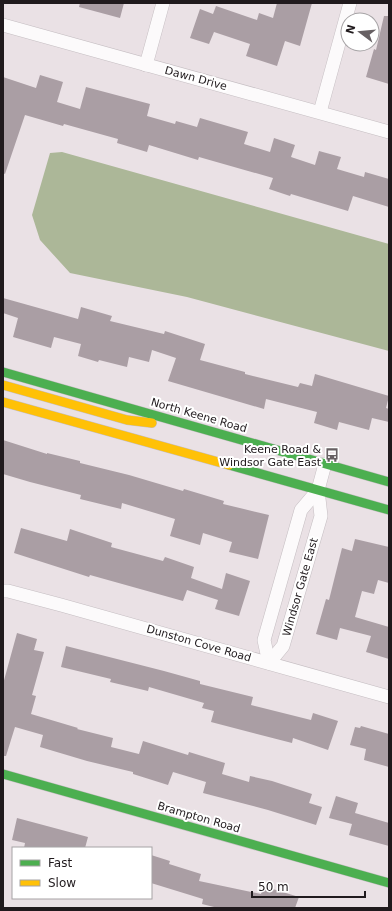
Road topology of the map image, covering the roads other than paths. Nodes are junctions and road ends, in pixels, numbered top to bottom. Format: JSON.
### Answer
{"nodes":[{"id":1,"x":163,"y":3,"type":"edge"},
{"id":2,"x":350,"y":3,"type":"edge"},
{"id":3,"x":3,"y":25,"type":"edge"},
{"id":4,"x":146,"y":64,"type":"junction"},
{"id":5,"x":320,"y":112,"type":"junction"},
{"id":6,"x":389,"y":132,"type":"edge"},
{"id":7,"x":3,"y":372,"type":"edge"},
{"id":8,"x":3,"y":385,"type":"edge"},
{"id":9,"x":3,"y":402,"type":"edge"},
{"id":10,"x":194,"y":427,"type":"junction"},
{"id":11,"x":325,"y":464,"type":"junction"},
{"id":12,"x":389,"y":482,"type":"edge"},
{"id":13,"x":318,"y":490,"type":"junction"},
{"id":14,"x":389,"y":510,"type":"edge"},
{"id":15,"x":6,"y":591,"type":"edge"},
{"id":16,"x":269,"y":663,"type":"junction"},
{"id":17,"x":389,"y":697,"type":"edge"},
{"id":18,"x":3,"y":774,"type":"edge"},
{"id":19,"x":389,"y":883,"type":"edge"}],
"edges":[{"from":1,"to":4,"type":"street"},
{"from":2,"to":5,"type":"street"},
{"from":3,"to":4,"type":"street","name":"Dawn Drive"},
{"from":4,"to":5,"type":"street","name":"Dawn Drive"},
{"from":5,"to":6,"type":"street","name":"Dawn Drive"},
{"from":7,"to":10,"type":"main road","name":"North Keene Road"},
{"from":8,"to":10,"type":"main road"},
{"from":9,"to":13,"type":"main road"},
{"from":10,"to":11,"type":"main road","name":"North Keene Road"},
{"from":11,"to":12,"type":"main road","name":"North Keene Road"},
{"from":11,"to":13,"type":"street","name":"Windsor Gate East"},
{"from":13,"to":14,"type":"main road"},
{"from":13,"to":16,"type":"street","name":"Windsor Gate East"},
{"from":13,"to":16,"type":"street","name":"Windsor Gate East"},
{"from":15,"to":16,"type":"street","name":"Dunston Cove Road"},
{"from":16,"to":17,"type":"street","name":"Dunston Cove Road"},
{"from":18,"to":19,"type":"main road","name":"Brampton Road"}]}
